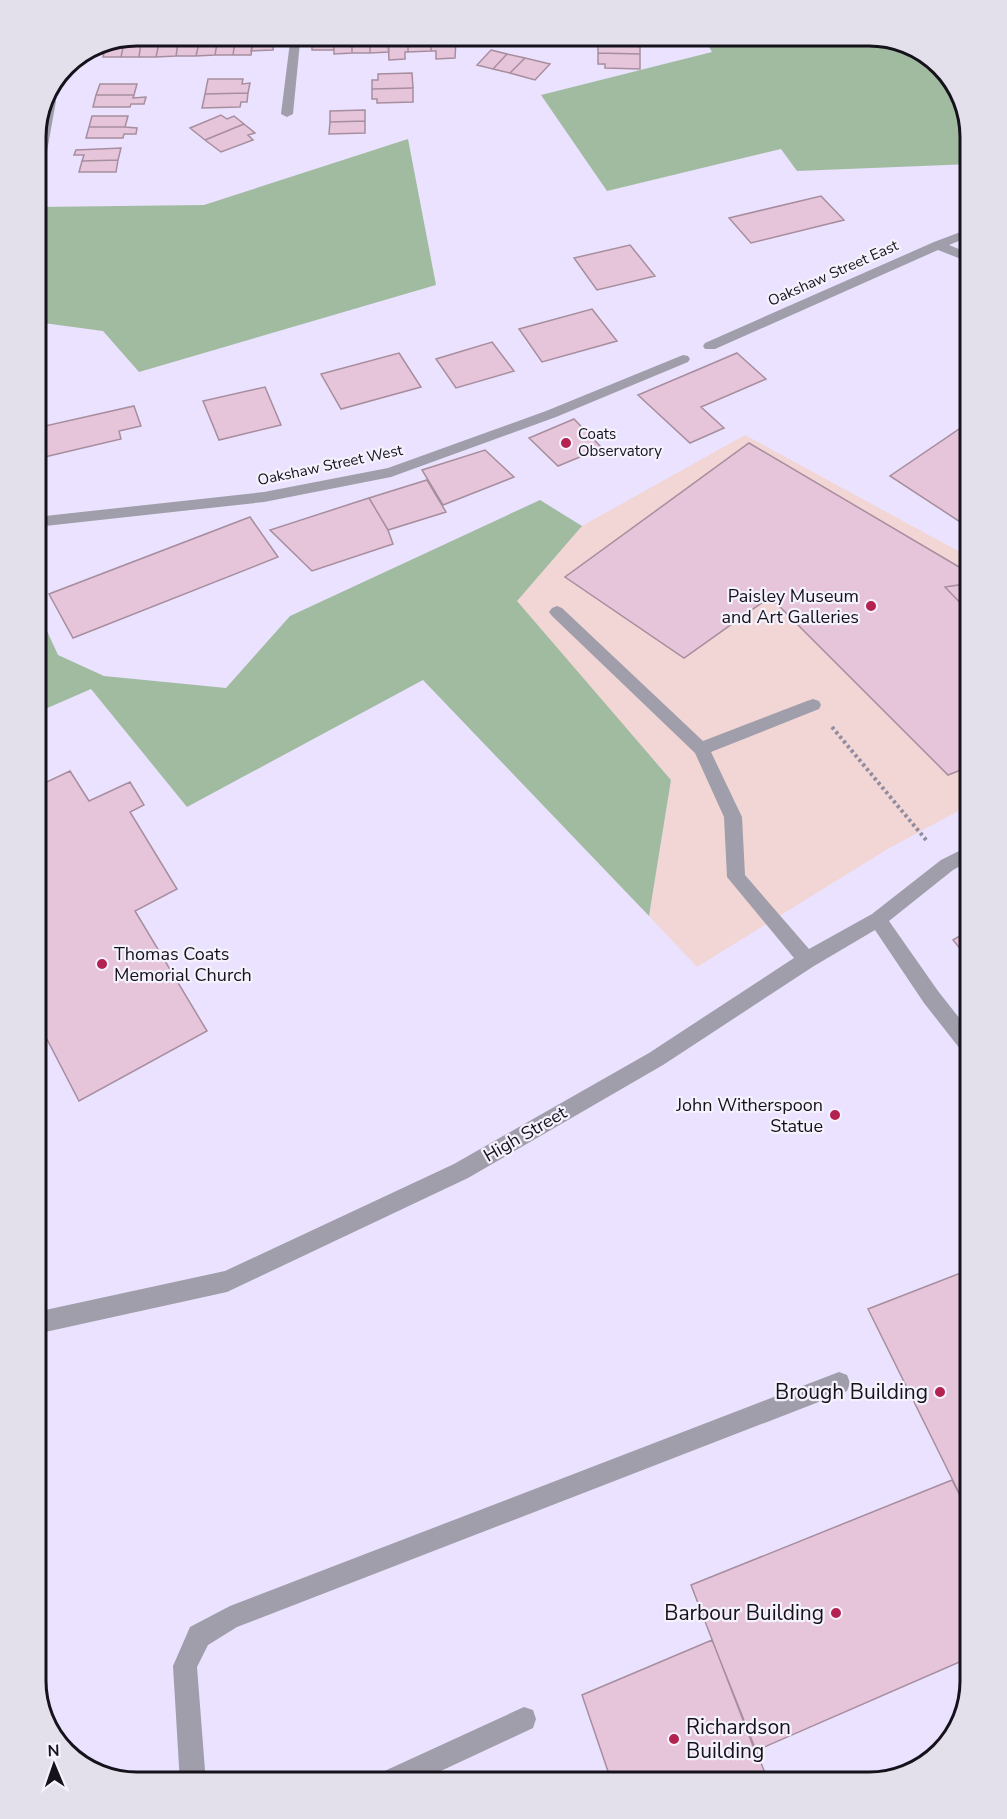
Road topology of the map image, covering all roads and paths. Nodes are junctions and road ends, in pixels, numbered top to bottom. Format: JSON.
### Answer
{"nodes":[{"id":1,"x":295,"y":46,"type":"edge"},
{"id":2,"x":287,"y":114,"type":"dead end"},
{"id":3,"x":961,"y":236,"type":"edge"},
{"id":4,"x":938,"y":244,"type":"junction"},
{"id":5,"x":961,"y":254,"type":"edge"},
{"id":6,"x":710,"y":346,"type":"dead end"},
{"id":7,"x":683,"y":359,"type":"dead end"},
{"id":8,"x":47,"y":521,"type":"edge"},
{"id":9,"x":557,"y":612,"type":"dead end"},
{"id":10,"x":813,"y":705,"type":"joint"},
{"id":11,"x":701,"y":749,"type":"junction"},
{"id":12,"x":961,"y":857,"type":"edge"},
{"id":13,"x":947,"y":865,"type":"junction"},
{"id":14,"x":878,"y":919,"type":"junction"},
{"id":15,"x":807,"y":960,"type":"junction"},
{"id":16,"x":961,"y":1035,"type":"edge"},
{"id":17,"x":46,"y":1322,"type":"edge"},
{"id":18,"x":839,"y":1383,"type":"dead end"},
{"id":19,"x":524,"y":1719,"type":"dead end"},
{"id":20,"x":192,"y":1772,"type":"edge"},
{"id":21,"x":411,"y":1772,"type":"edge"}],
"edges":[{"from":1,"to":2,"type":"street"},
{"from":3,"to":4,"type":"street","name":"Oakshaw Street East"},
{"from":4,"to":5,"type":"street"},
{"from":4,"to":6,"type":"street","name":"Oakshaw Street East"},
{"from":7,"to":8,"type":"street","name":"Oakshaw Street West"},
{"from":9,"to":11,"type":"street"},
{"from":10,"to":11,"type":"street"},
{"from":10,"to":13,"type":"path"},
{"from":11,"to":15,"type":"street"},
{"from":12,"to":13,"type":"street","name":"High Street"},
{"from":13,"to":14,"type":"street","name":"High Street"},
{"from":14,"to":15,"type":"street","name":"High Street"},
{"from":14,"to":16,"type":"street"},
{"from":15,"to":17,"type":"street","name":"High Street"},
{"from":18,"to":20,"type":"street"},
{"from":19,"to":21,"type":"street"}]}
